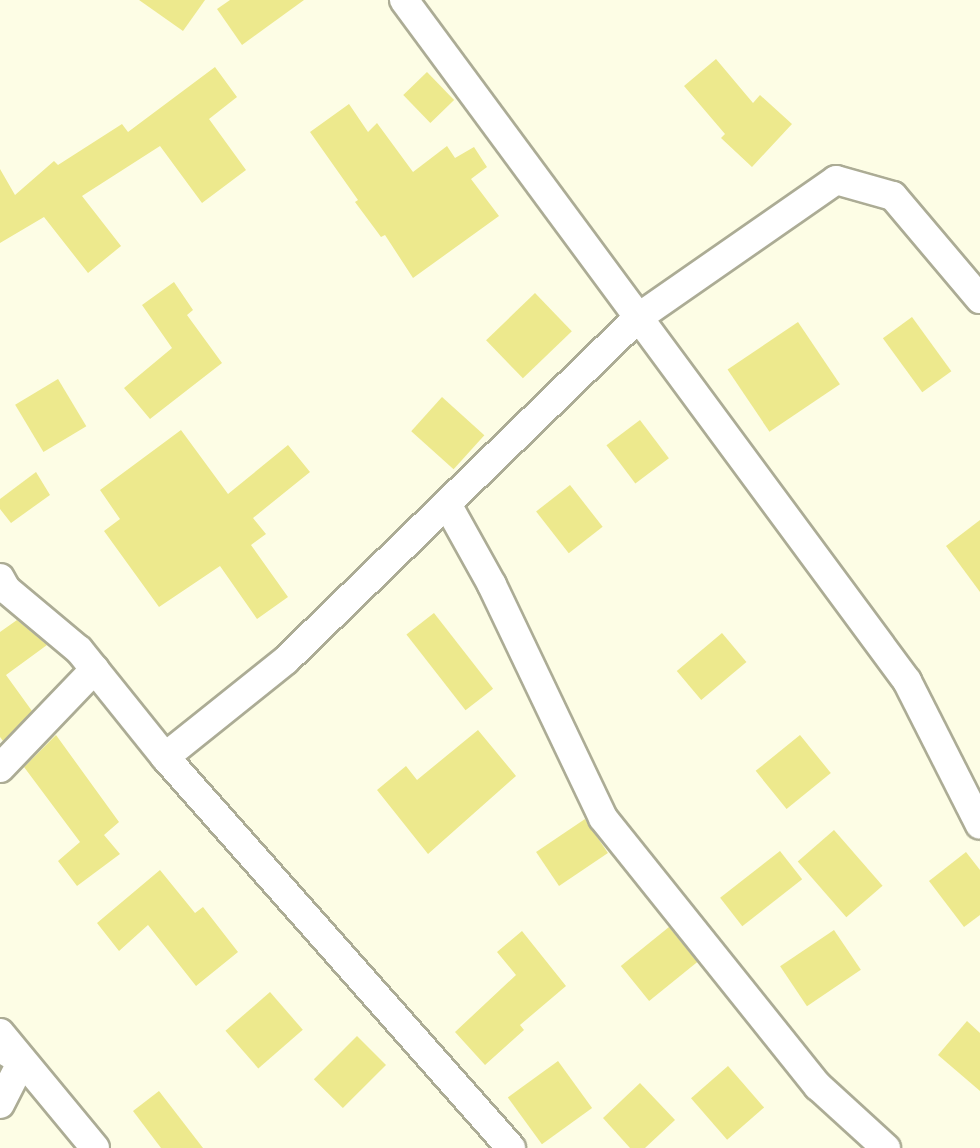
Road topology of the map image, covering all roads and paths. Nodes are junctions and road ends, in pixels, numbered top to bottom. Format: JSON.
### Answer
{"nodes":[{"id":1,"x":404,"y":0,"type":"edge"},
{"id":2,"x":980,"y":299,"type":"edge"},
{"id":3,"x":639,"y":317,"type":"junction"},
{"id":4,"x":447,"y":504,"type":"junction"},
{"id":5,"x":0,"y":578,"type":"edge"},
{"id":6,"x":95,"y":669,"type":"junction"},
{"id":7,"x":165,"y":757,"type":"junction"},
{"id":8,"x":0,"y":768,"type":"edge"},
{"id":9,"x":980,"y":825,"type":"edge"},
{"id":10,"x":0,"y":1033,"type":"edge"},
{"id":11,"x":11,"y":1054,"type":"edge"},
{"id":12,"x":0,"y":1104,"type":"edge"},
{"id":13,"x":95,"y":1148,"type":"edge"},
{"id":14,"x":510,"y":1148,"type":"edge"},
{"id":15,"x":886,"y":1148,"type":"edge"}],
"edges":[{"from":1,"to":3,"type":"street"},
{"from":2,"to":3,"type":"street"},
{"from":3,"to":4,"type":"street"},
{"from":3,"to":9,"type":"street"},
{"from":4,"to":7,"type":"street"},
{"from":4,"to":15,"type":"street"},
{"from":5,"to":6,"type":"street"},
{"from":6,"to":7,"type":"street"},
{"from":6,"to":8,"type":"street"},
{"from":7,"to":14,"type":"street"},
{"from":10,"to":11,"type":"street"},
{"from":11,"to":12,"type":"street"},
{"from":11,"to":13,"type":"street"}]}
